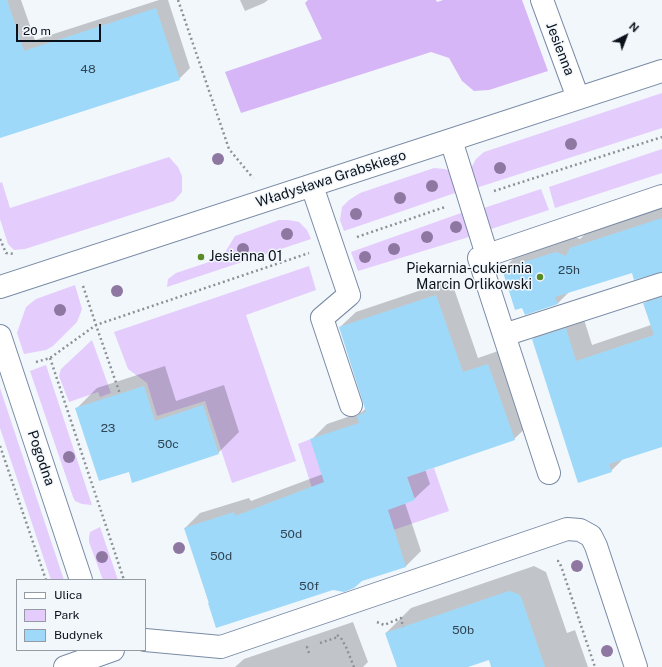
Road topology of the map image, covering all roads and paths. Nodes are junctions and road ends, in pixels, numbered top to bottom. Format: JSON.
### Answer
{"nodes":[{"id":1,"x":178,"y":0,"type":"edge"},
{"id":2,"x":542,"y":0,"type":"edge"},
{"id":3,"x":662,"y":71,"type":"edge"},
{"id":4,"x":578,"y":98,"type":"junction"},
{"id":5,"x":451,"y":140,"type":"junction"},
{"id":6,"x":254,"y":179,"type":"dead end"},
{"id":7,"x":312,"y":186,"type":"junction"},
{"id":8,"x":662,"y":196,"type":"edge"},
{"id":9,"x":487,"y":255,"type":"junction"},
{"id":10,"x":662,"y":284,"type":"edge"},
{"id":11,"x":0,"y":287,"type":"edge"},
{"id":12,"x":504,"y":335,"type":"junction"},
{"id":13,"x":0,"y":336,"type":"edge"},
{"id":14,"x":8,"y":358,"type":"junction"},
{"id":15,"x":50,"y":358,"type":"junction"},
{"id":16,"x":120,"y":394,"type":"dead end"},
{"id":17,"x":350,"y":405,"type":"dead end"},
{"id":18,"x":0,"y":446,"type":"edge"},
{"id":19,"x":549,"y":473,"type":"dead end"},
{"id":20,"x":552,"y":560,"type":"dead end"},
{"id":21,"x":46,"y":579,"type":"edge"},
{"id":22,"x":81,"y":579,"type":"edge"},
{"id":23,"x":124,"y":579,"type":"edge"},
{"id":24,"x":384,"y":625,"type":"dead end"},
{"id":25,"x":403,"y":626,"type":"dead end"},
{"id":26,"x":333,"y":633,"type":"dead end"},
{"id":27,"x":339,"y":637,"type":"junction"},
{"id":28,"x":146,"y":640,"type":"edge"},
{"id":29,"x":309,"y":653,"type":"dead end"},
{"id":30,"x":108,"y":655,"type":"edge"},
{"id":31,"x":65,"y":667,"type":"edge"},
{"id":32,"x":354,"y":667,"type":"edge"},
{"id":33,"x":595,"y":667,"type":"edge"},
{"id":34,"x":636,"y":667,"type":"edge"}],
"edges":[{"from":1,"to":6,"type":"path"},
{"from":2,"to":4,"type":"street","name":"Jesienna"},
{"from":3,"to":4,"type":"street","name":"Władysława Grabskiego"},
{"from":4,"to":5,"type":"street","name":"Władysława Grabskiego"},
{"from":5,"to":7,"type":"street","name":"Władysława Grabskiego"},
{"from":5,"to":9,"type":"street"},
{"from":7,"to":11,"type":"street","name":"Władysława Grabskiego"},
{"from":7,"to":17,"type":"street"},
{"from":8,"to":9,"type":"street"},
{"from":9,"to":12,"type":"street"},
{"from":10,"to":12,"type":"street"},
{"from":12,"to":19,"type":"street"},
{"from":13,"to":14,"type":"street","name":"Pogodna"},
{"from":14,"to":15,"type":"path"},
{"from":14,"to":22,"type":"street","name":"Pogodna"},
{"from":15,"to":16,"type":"path"},
{"from":15,"to":23,"type":"path"},
{"from":18,"to":21,"type":"path"},
{"from":20,"to":33,"type":"path"},
{"from":24,"to":25,"type":"path"},
{"from":26,"to":27,"type":"path"},
{"from":27,"to":29,"type":"path"},
{"from":27,"to":32,"type":"path"},
{"from":28,"to":34,"type":"street"},
{"from":30,"to":31,"type":"street"}]}
